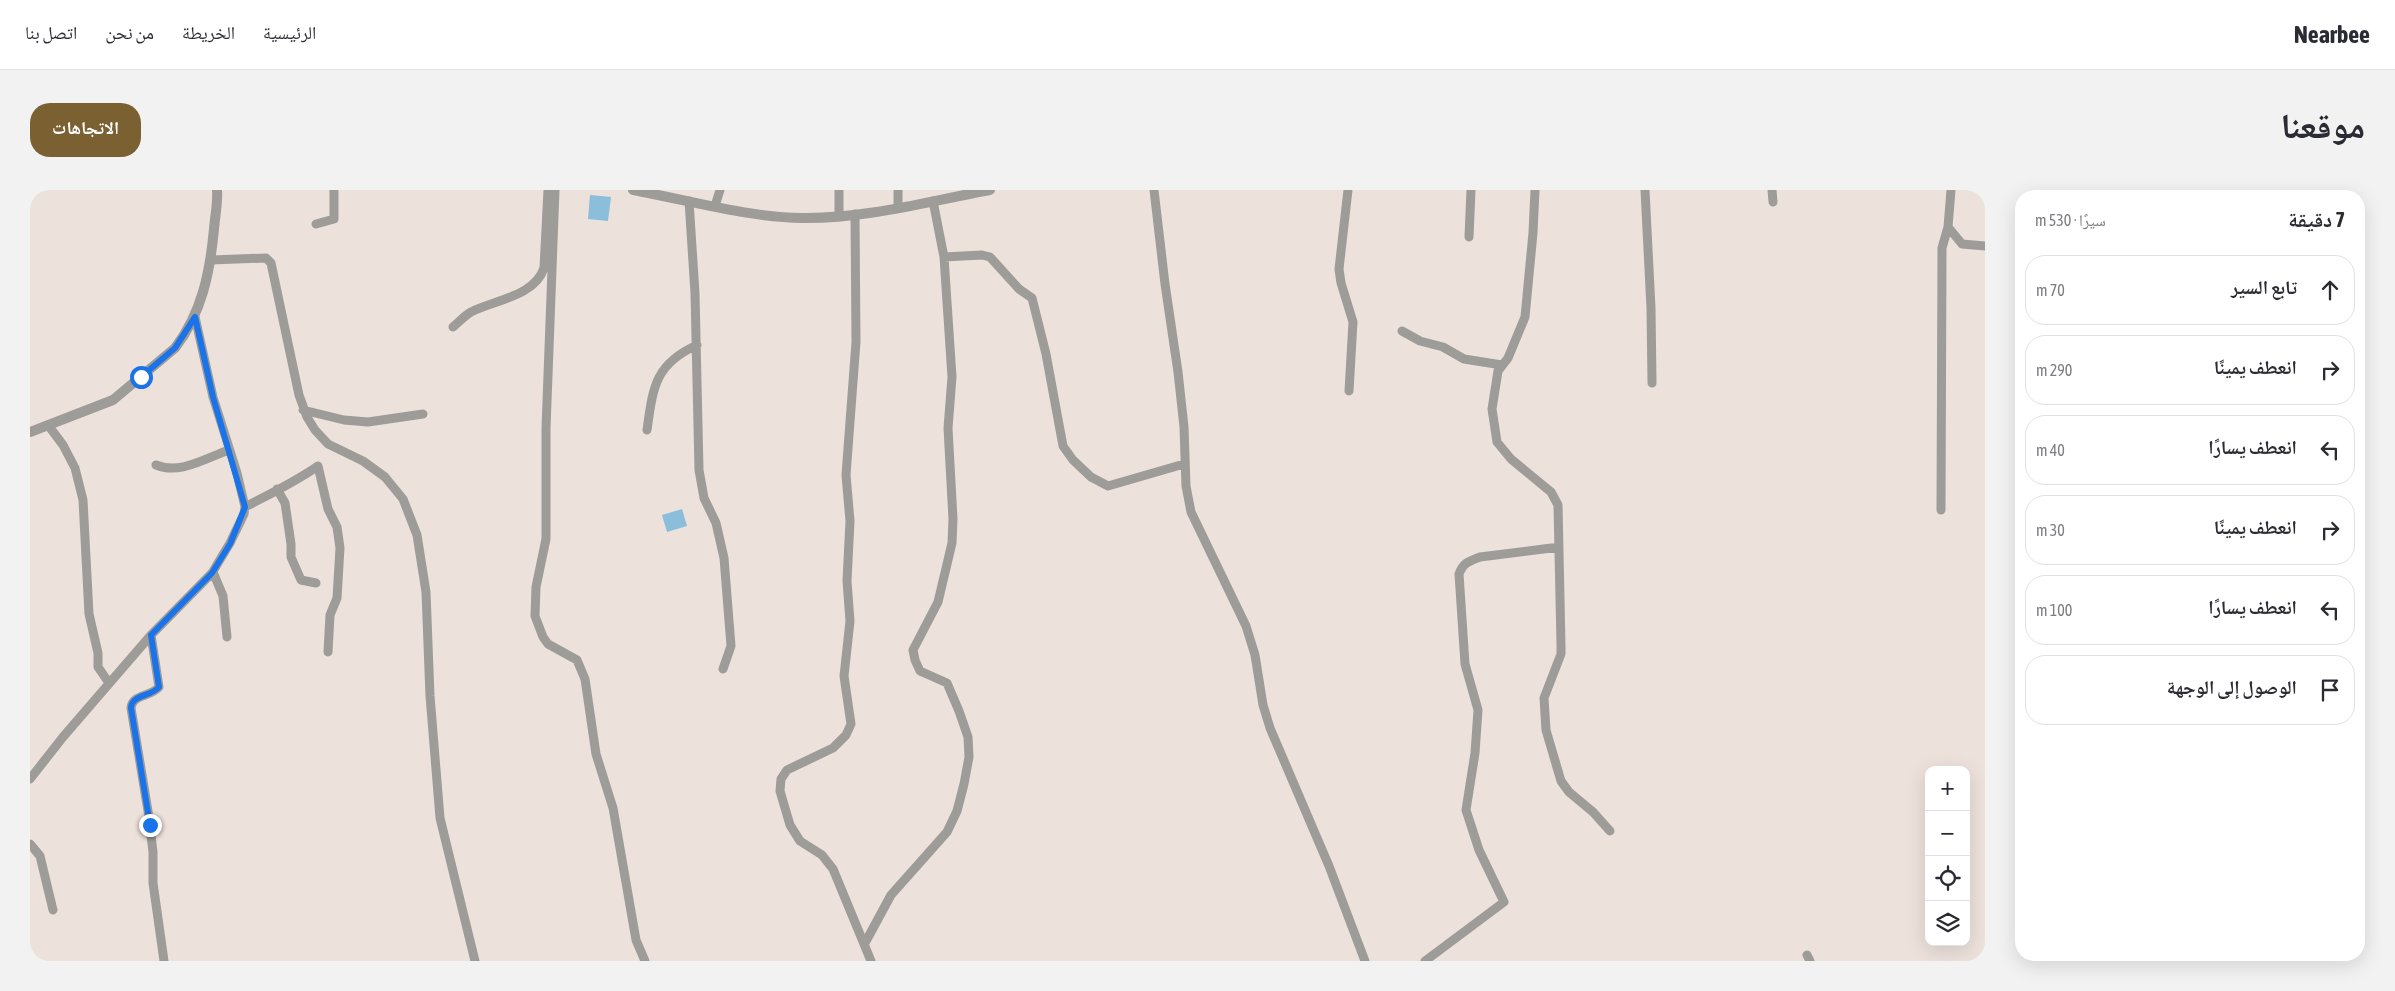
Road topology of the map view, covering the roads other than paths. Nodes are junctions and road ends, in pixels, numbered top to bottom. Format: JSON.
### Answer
{"nodes":[{"id":1,"x":334,"y":190,"type":"edge"},
{"id":2,"x":548,"y":190,"type":"edge"},
{"id":3,"x":555,"y":190,"type":"edge"},
{"id":4,"x":636,"y":190,"type":"edge"},
{"id":5,"x":720,"y":190,"type":"edge"},
{"id":6,"x":840,"y":190,"type":"edge"},
{"id":7,"x":898,"y":190,"type":"edge"},
{"id":8,"x":990,"y":190,"type":"edge"},
{"id":9,"x":1154,"y":190,"type":"edge"},
{"id":10,"x":1348,"y":190,"type":"edge"},
{"id":11,"x":1471,"y":190,"type":"edge"},
{"id":12,"x":1534,"y":190,"type":"edge"},
{"id":13,"x":1644,"y":190,"type":"edge"},
{"id":14,"x":1772,"y":190,"type":"edge"},
{"id":15,"x":1952,"y":190,"type":"edge"},
{"id":16,"x":218,"y":192,"type":"edge"},
{"id":17,"x":689,"y":201,"type":"junction"},
{"id":18,"x":933,"y":201,"type":"junction"},
{"id":19,"x":1774,"y":202,"type":"dead end"},
{"id":20,"x":715,"y":206,"type":"junction"},
{"id":21,"x":898,"y":207,"type":"junction"},
{"id":22,"x":855,"y":214,"type":"junction"},
{"id":23,"x":839,"y":216,"type":"junction"},
{"id":24,"x":316,"y":224,"type":"dead end"},
{"id":25,"x":1948,"y":227,"type":"junction"},
{"id":26,"x":1469,"y":237,"type":"dead end"},
{"id":27,"x":1985,"y":246,"type":"edge"},
{"id":28,"x":944,"y":257,"type":"junction"},
{"id":29,"x":211,"y":260,"type":"junction"},
{"id":30,"x":195,"y":317,"type":"junction"},
{"id":31,"x":453,"y":327,"type":"dead end"},
{"id":32,"x":1402,"y":331,"type":"dead end"},
{"id":33,"x":697,"y":345,"type":"junction"},
{"id":34,"x":1502,"y":365,"type":"junction"},
{"id":35,"x":1652,"y":383,"type":"dead end"},
{"id":36,"x":1349,"y":391,"type":"dead end"},
{"id":37,"x":303,"y":410,"type":"junction"},
{"id":38,"x":423,"y":414,"type":"dead end"},
{"id":39,"x":48,"y":425,"type":"junction"},
{"id":40,"x":647,"y":430,"type":"dead end"},
{"id":41,"x":30,"y":432,"type":"edge"},
{"id":42,"x":230,"y":450,"type":"junction"},
{"id":43,"x":156,"y":464,"type":"dead end"},
{"id":44,"x":1184,"y":464,"type":"junction"},
{"id":45,"x":277,"y":489,"type":"junction"},
{"id":46,"x":245,"y":507,"type":"junction"},
{"id":47,"x":1941,"y":510,"type":"dead end"},
{"id":48,"x":1559,"y":548,"type":"junction"},
{"id":49,"x":213,"y":572,"type":"junction"},
{"id":50,"x":316,"y":583,"type":"dead end"},
{"id":51,"x":151,"y":635,"type":"junction"},
{"id":52,"x":227,"y":637,"type":"dead end"},
{"id":53,"x":328,"y":652,"type":"dead end"},
{"id":54,"x":723,"y":669,"type":"dead end"},
{"id":55,"x":109,"y":683,"type":"junction"},
{"id":56,"x":30,"y":779,"type":"edge"},
{"id":57,"x":1610,"y":831,"type":"dead end"},
{"id":58,"x":30,"y":844,"type":"edge"},
{"id":59,"x":54,"y":910,"type":"dead end"},
{"id":60,"x":865,"y":943,"type":"junction"},
{"id":61,"x":164,"y":961,"type":"edge"},
{"id":62,"x":475,"y":961,"type":"edge"},
{"id":63,"x":644,"y":961,"type":"edge"},
{"id":64,"x":871,"y":961,"type":"edge"},
{"id":65,"x":1365,"y":961,"type":"edge"},
{"id":66,"x":1425,"y":961,"type":"edge"}],
"edges":[{"from":1,"to":24,"type":"street"},
{"from":2,"to":31,"type":"street"},
{"from":3,"to":63,"type":"street"},
{"from":4,"to":17,"type":"street"},
{"from":5,"to":20,"type":"street"},
{"from":6,"to":23,"type":"street"},
{"from":7,"to":21,"type":"street"},
{"from":8,"to":18,"type":"street"},
{"from":9,"to":44,"type":"street"},
{"from":10,"to":36,"type":"street"},
{"from":11,"to":26,"type":"street"},
{"from":12,"to":34,"type":"street"},
{"from":13,"to":35,"type":"street"},
{"from":14,"to":19,"type":"street"},
{"from":15,"to":25,"type":"street"},
{"from":16,"to":29,"type":"street"},
{"from":17,"to":20,"type":"street"},
{"from":17,"to":33,"type":"street"},
{"from":18,"to":21,"type":"street"},
{"from":18,"to":28,"type":"street"},
{"from":20,"to":23,"type":"street"},
{"from":21,"to":22,"type":"street"},
{"from":22,"to":23,"type":"street"},
{"from":22,"to":60,"type":"street"},
{"from":25,"to":27,"type":"street"},
{"from":25,"to":47,"type":"street"},
{"from":28,"to":44,"type":"street"},
{"from":28,"to":60,"type":"street"},
{"from":29,"to":30,"type":"street"},
{"from":29,"to":37,"type":"street"},
{"from":30,"to":39,"type":"street"},
{"from":30,"to":42,"type":"street"},
{"from":32,"to":34,"type":"street"},
{"from":33,"to":40,"type":"street"},
{"from":33,"to":54,"type":"street"},
{"from":34,"to":48,"type":"street"},
{"from":37,"to":38,"type":"street"},
{"from":37,"to":62,"type":"street"},
{"from":39,"to":41,"type":"street"},
{"from":39,"to":55,"type":"street"},
{"from":42,"to":43,"type":"street"},
{"from":42,"to":46,"type":"street"},
{"from":44,"to":65,"type":"street"},
{"from":45,"to":46,"type":"street"},
{"from":45,"to":50,"type":"street"},
{"from":45,"to":53,"type":"street"},
{"from":46,"to":49,"type":"street"},
{"from":48,"to":57,"type":"street"},
{"from":48,"to":66,"type":"street"},
{"from":49,"to":51,"type":"street"},
{"from":49,"to":52,"type":"street"},
{"from":51,"to":55,"type":"street"},
{"from":51,"to":61,"type":"street"},
{"from":55,"to":56,"type":"street"},
{"from":58,"to":59,"type":"street"},
{"from":60,"to":64,"type":"street"}]}
